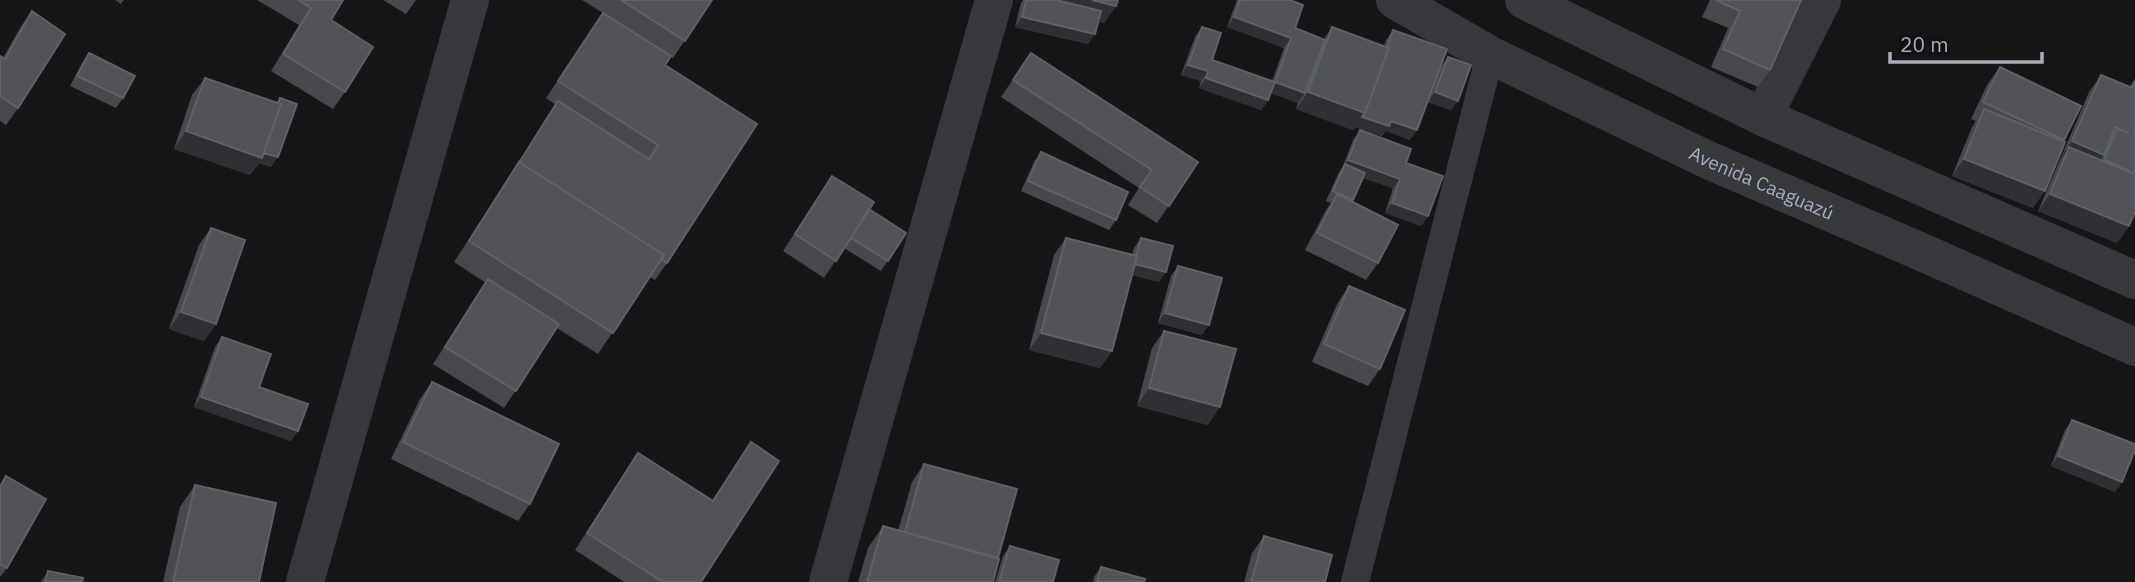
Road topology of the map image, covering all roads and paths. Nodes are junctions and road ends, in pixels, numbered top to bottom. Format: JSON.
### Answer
{"nodes":[{"id":1,"x":470,"y":0,"type":"edge"},
{"id":2,"x":994,"y":0,"type":"edge"},
{"id":3,"x":1395,"y":0,"type":"edge"},
{"id":4,"x":1524,"y":0,"type":"edge"},
{"id":5,"x":1822,"y":0,"type":"edge"},
{"id":6,"x":1490,"y":55,"type":"junction"},
{"id":7,"x":1763,"y":117,"type":"junction"},
{"id":8,"x":2135,"y":280,"type":"edge"},
{"id":9,"x":2135,"y":347,"type":"edge"},
{"id":10,"x":305,"y":582,"type":"edge"},
{"id":11,"x":828,"y":582,"type":"edge"},
{"id":12,"x":1355,"y":582,"type":"edge"}],
"edges":[{"from":1,"to":10,"type":"street"},
{"from":2,"to":11,"type":"street"},
{"from":3,"to":6,"type":"street","name":"Avenida Caaguazú"},
{"from":4,"to":7,"type":"street"},
{"from":5,"to":7,"type":"street"},
{"from":6,"to":9,"type":"street","name":"Avenida Caaguazú"},
{"from":6,"to":12,"type":"lane"},
{"from":7,"to":8,"type":"street"}]}
